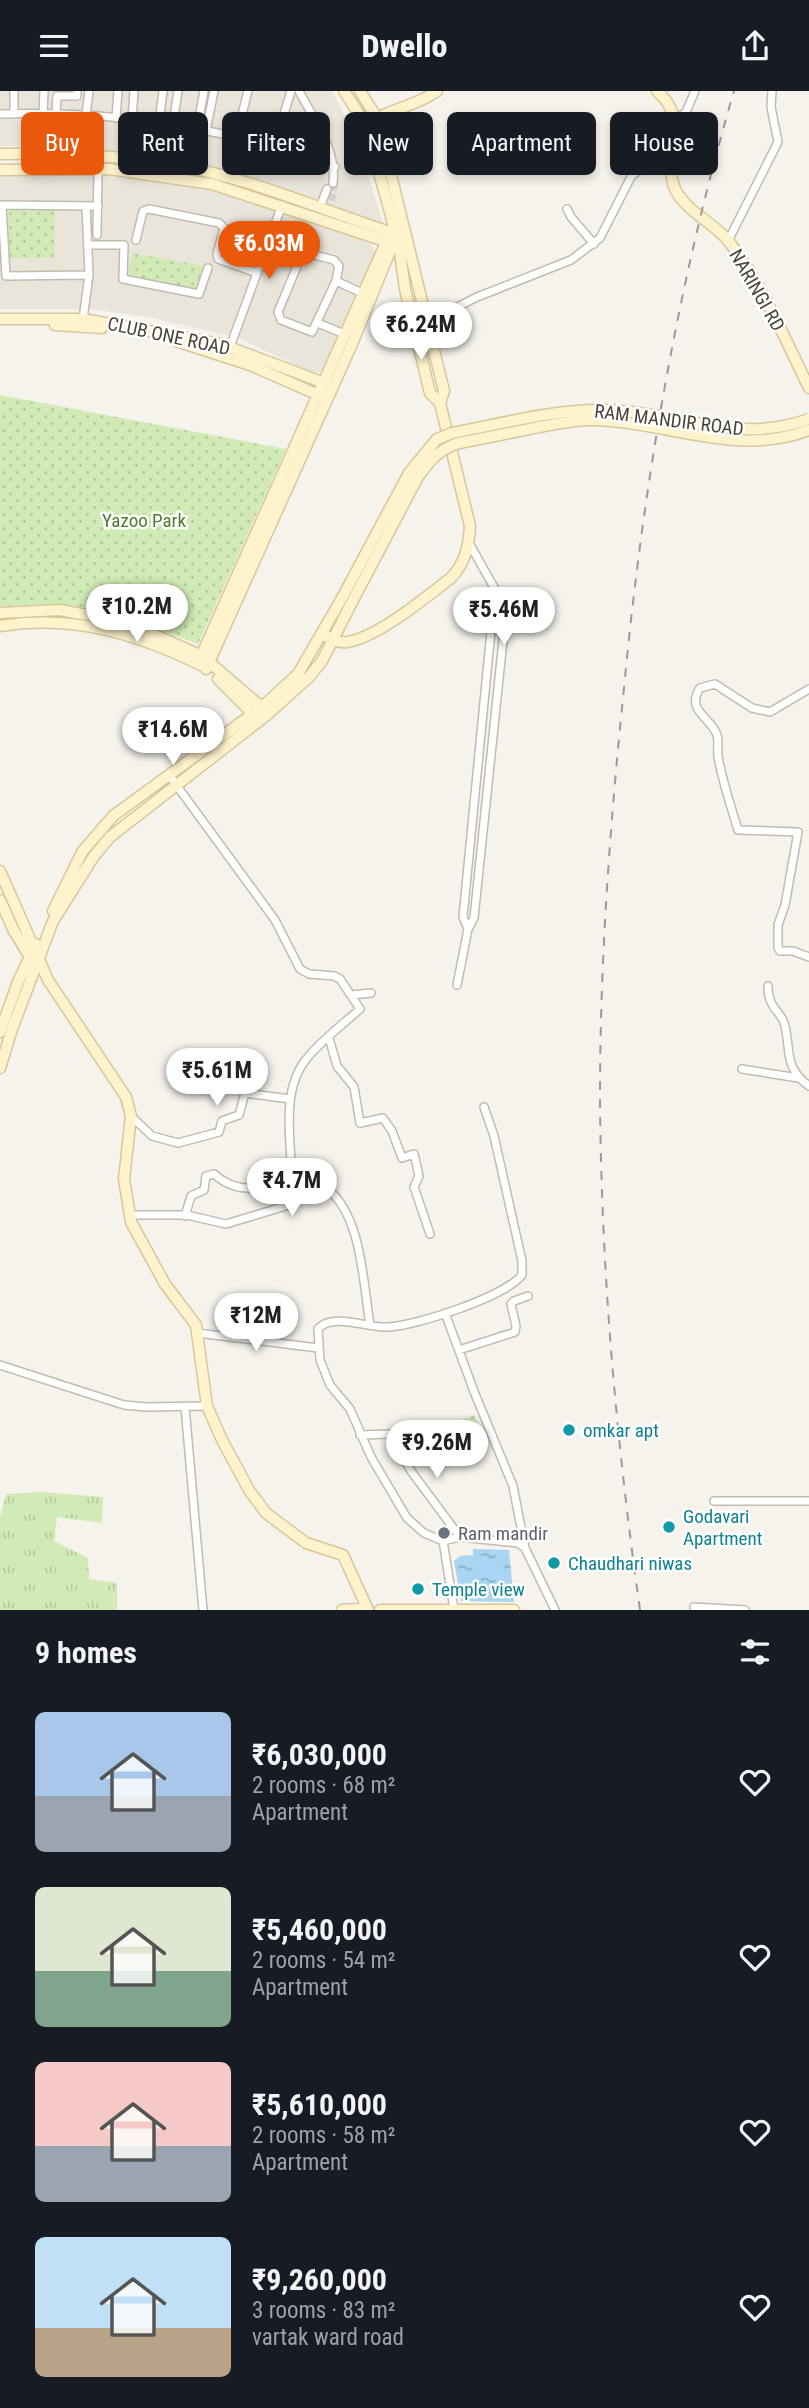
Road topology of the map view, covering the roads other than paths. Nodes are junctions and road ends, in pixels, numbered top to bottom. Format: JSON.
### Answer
{"nodes":[{"id":1,"x":14,"y":91,"type":"edge"},
{"id":2,"x":44,"y":91,"type":"edge"},
{"id":3,"x":77,"y":91,"type":"edge"},
{"id":4,"x":89,"y":91,"type":"edge"},
{"id":5,"x":118,"y":91,"type":"edge"},
{"id":6,"x":135,"y":91,"type":"edge"},
{"id":7,"x":163,"y":91,"type":"edge"},
{"id":8,"x":178,"y":91,"type":"edge"},
{"id":9,"x":204,"y":91,"type":"edge"},
{"id":10,"x":214,"y":91,"type":"edge"},
{"id":11,"x":248,"y":91,"type":"edge"},
{"id":12,"x":291,"y":91,"type":"edge"},
{"id":13,"x":299,"y":91,"type":"edge"},
{"id":14,"x":344,"y":91,"type":"edge"},
{"id":15,"x":360,"y":91,"type":"edge"},
{"id":16,"x":437,"y":91,"type":"edge"},
{"id":17,"x":657,"y":91,"type":"edge"},
{"id":18,"x":695,"y":91,"type":"edge"},
{"id":19,"x":772,"y":91,"type":"edge"},
{"id":20,"x":57,"y":94,"type":"edge"},
{"id":21,"x":43,"y":112,"type":"edge"},
{"id":22,"x":56,"y":112,"type":"edge"},
{"id":23,"x":86,"y":112,"type":"edge"},
{"id":24,"x":133,"y":112,"type":"edge"},
{"id":25,"x":160,"y":112,"type":"edge"},
{"id":26,"x":175,"y":112,"type":"edge"},
{"id":27,"x":200,"y":112,"type":"edge"},
{"id":28,"x":243,"y":112,"type":"edge"},
{"id":29,"x":285,"y":112,"type":"edge"},
{"id":30,"x":358,"y":112,"type":"edge"},
{"id":31,"x":373,"y":112,"type":"edge"},
{"id":32,"x":393,"y":112,"type":"edge"},
{"id":33,"x":672,"y":112,"type":"edge"},
{"id":34,"x":686,"y":112,"type":"edge"},
{"id":35,"x":0,"y":114,"type":"edge"},
{"id":36,"x":14,"y":114,"type":"junction"},
{"id":37,"x":21,"y":114,"type":"edge"},
{"id":38,"x":104,"y":117,"type":"edge"},
{"id":39,"x":116,"y":118,"type":"joint"},
{"id":40,"x":208,"y":121,"type":"edge"},
{"id":41,"x":0,"y":154,"type":"edge"},
{"id":42,"x":21,"y":154,"type":"edge"},
{"id":43,"x":104,"y":157,"type":"edge"},
{"id":44,"x":330,"y":166,"type":"edge"},
{"id":45,"x":335,"y":167,"type":"junction"},
{"id":46,"x":0,"y":170,"type":"edge"},
{"id":47,"x":21,"y":170,"type":"edge"},
{"id":48,"x":104,"y":170,"type":"edge"},
{"id":49,"x":98,"y":175,"type":"edge"},
{"id":50,"x":379,"y":175,"type":"edge"},
{"id":51,"x":386,"y":175,"type":"edge"},
{"id":52,"x":632,"y":175,"type":"edge"},
{"id":53,"x":671,"y":175,"type":"edge"},
{"id":54,"x":333,"y":183,"type":"tunnel mouth"},
{"id":55,"x":327,"y":189,"type":"dead end"},
{"id":56,"x":282,"y":205,"type":"junction"},
{"id":57,"x":86,"y":206,"type":"junction"},
{"id":58,"x":98,"y":206,"type":"junction"},
{"id":59,"x":320,"y":207,"type":"junction"},
{"id":60,"x":568,"y":209,"type":"dead end"},
{"id":61,"x":97,"y":235,"type":"dead end"},
{"id":62,"x":136,"y":240,"type":"dead end"},
{"id":63,"x":397,"y":240,"type":"junction"},
{"id":64,"x":728,"y":241,"type":"junction"},
{"id":65,"x":594,"y":244,"type":"junction"},
{"id":66,"x":88,"y":245,"type":"junction"},
{"id":67,"x":208,"y":268,"type":"dead end"},
{"id":68,"x":257,"y":273,"type":"junction"},
{"id":69,"x":89,"y":275,"type":"junction"},
{"id":70,"x":335,"y":281,"type":"junction"},
{"id":71,"x":362,"y":293,"type":"junction"},
{"id":72,"x":0,"y":319,"type":"edge"},
{"id":73,"x":83,"y":319,"type":"junction"},
{"id":74,"x":428,"y":322,"type":"junction"},
{"id":75,"x":318,"y":323,"type":"junction"},
{"id":76,"x":0,"y":326,"type":"edge"},
{"id":77,"x":344,"y":334,"type":"junction"},
{"id":78,"x":230,"y":347,"type":"junction"},
{"id":79,"x":327,"y":384,"type":"junction"},
{"id":80,"x":809,"y":388,"type":"edge"},
{"id":81,"x":322,"y":397,"type":"junction"},
{"id":82,"x":440,"y":403,"type":"junction"},
{"id":83,"x":809,"y":419,"type":"edge"},
{"id":84,"x":809,"y":430,"type":"edge"},
{"id":85,"x":470,"y":543,"type":"junction"},
{"id":86,"x":500,"y":598,"type":"junction"},
{"id":87,"x":347,"y":601,"type":"junction"},
{"id":88,"x":0,"y":613,"type":"edge"},
{"id":89,"x":0,"y":627,"type":"edge"},
{"id":90,"x":322,"y":633,"type":"junction"},
{"id":91,"x":332,"y":641,"type":"junction"},
{"id":92,"x":204,"y":662,"type":"junction"},
{"id":93,"x":809,"y":689,"type":"edge"},
{"id":94,"x":261,"y":714,"type":"junction"},
{"id":95,"x":173,"y":780,"type":"junction"},
{"id":96,"x":477,"y":789,"type":"junction"},
{"id":97,"x":488,"y":790,"type":"junction"},
{"id":98,"x":0,"y":871,"type":"edge"},
{"id":99,"x":0,"y":901,"type":"edge"},
{"id":100,"x":3,"y":917,"type":"edge"},
{"id":101,"x":468,"y":929,"type":"junction"},
{"id":102,"x":35,"y":957,"type":"junction"},
{"id":103,"x":809,"y":957,"type":"edge"},
{"id":104,"x":457,"y":985,"type":"dead end"},
{"id":105,"x":768,"y":986,"type":"dead end"},
{"id":106,"x":371,"y":993,"type":"dead end"},
{"id":107,"x":351,"y":995,"type":"junction"},
{"id":108,"x":4,"y":1009,"type":"edge"},
{"id":109,"x":0,"y":1032,"type":"edge"},
{"id":110,"x":329,"y":1038,"type":"junction"},
{"id":111,"x":0,"y":1068,"type":"edge"},
{"id":112,"x":742,"y":1069,"type":"dead end"},
{"id":113,"x":798,"y":1078,"type":"junction"},
{"id":114,"x":809,"y":1086,"type":"edge"},
{"id":115,"x":290,"y":1099,"type":"junction"},
{"id":116,"x":484,"y":1107,"type":"dead end"},
{"id":117,"x":131,"y":1116,"type":"junction"},
{"id":118,"x":292,"y":1179,"type":"junction"},
{"id":119,"x":312,"y":1190,"type":"junction"},
{"id":120,"x":130,"y":1216,"type":"junction"},
{"id":121,"x":186,"y":1216,"type":"junction"},
{"id":122,"x":430,"y":1234,"type":"dead end"},
{"id":123,"x":528,"y":1296,"type":"dead end"},
{"id":124,"x":444,"y":1313,"type":"junction"},
{"id":125,"x":370,"y":1325,"type":"junction"},
{"id":126,"x":197,"y":1333,"type":"junction"},
{"id":127,"x":318,"y":1348,"type":"junction"},
{"id":128,"x":459,"y":1350,"type":"junction"},
{"id":129,"x":0,"y":1365,"type":"edge"},
{"id":130,"x":207,"y":1406,"type":"junction"},
{"id":131,"x":185,"y":1407,"type":"junction"},
{"id":132,"x":360,"y":1434,"type":"junction"},
{"id":133,"x":714,"y":1501,"type":"dead end"},
{"id":134,"x":809,"y":1501,"type":"edge"},
{"id":135,"x":460,"y":1537,"type":"junction"},
{"id":136,"x":443,"y":1541,"type":"junction"},
{"id":137,"x":525,"y":1548,"type":"junction"},
{"id":138,"x":694,"y":1607,"type":"dead end"},
{"id":139,"x":368,"y":1609,"type":"edge"},
{"id":140,"x":459,"y":1609,"type":"edge"},
{"id":141,"x":203,"y":1610,"type":"edge"},
{"id":142,"x":342,"y":1610,"type":"edge"},
{"id":143,"x":380,"y":1610,"type":"edge"},
{"id":144,"x":514,"y":1610,"type":"edge"},
{"id":145,"x":555,"y":1610,"type":"edge"},
{"id":146,"x":746,"y":1610,"type":"edge"}],
"edges":[{"from":1,"to":36,"type":"street"},
{"from":2,"to":21,"type":"street"},
{"from":3,"to":20,"type":"street"},
{"from":4,"to":23,"type":"street"},
{"from":5,"to":39,"type":"street"},
{"from":6,"to":24,"type":"street"},
{"from":7,"to":25,"type":"street"},
{"from":8,"to":26,"type":"street"},
{"from":9,"to":27,"type":"street"},
{"from":10,"to":40,"type":"street"},
{"from":11,"to":28,"type":"street"},
{"from":12,"to":29,"type":"street"},
{"from":13,"to":45,"type":"street"},
{"from":14,"to":30,"type":"street"},
{"from":15,"to":31,"type":"street"},
{"from":16,"to":32,"type":"street"},
{"from":17,"to":33,"type":"street"},
{"from":18,"to":34,"type":"street"},
{"from":19,"to":64,"type":"street"},
{"from":20,"to":22,"type":"street"},
{"from":35,"to":36,"type":"street"},
{"from":36,"to":37,"type":"street"},
{"from":38,"to":39,"type":"street"},
{"from":41,"to":42,"type":"street"},
{"from":43,"to":59,"type":"street"},
{"from":44,"to":45,"type":"street"},
{"from":45,"to":54,"type":"street"},
{"from":46,"to":47,"type":"street"},
{"from":48,"to":56,"type":"street"},
{"from":49,"to":58,"type":"street"},
{"from":50,"to":63,"type":"street"},
{"from":51,"to":63,"type":"street"},
{"from":52,"to":65,"type":"street"},
{"from":53,"to":64,"type":"street","name":"NARINGI RD"},
{"from":55,"to":59,"type":"street"},
{"from":56,"to":63,"type":"street"},
{"from":56,"to":68,"type":"street"},
{"from":57,"to":58,"type":"street"},
{"from":57,"to":66,"type":"street"},
{"from":57,"to":69,"type":"street"},
{"from":58,"to":61,"type":"street"},
{"from":59,"to":63,"type":"street"},
{"from":60,"to":65,"type":"street"},
{"from":62,"to":68,"type":"street"},
{"from":63,"to":71,"type":"street"},
{"from":63,"to":74,"type":"street"},
{"from":63,"to":79,"type":"street"},
{"from":63,"to":82,"type":"street"},
{"from":64,"to":80,"type":"street","name":"NARINGI RD"},
{"from":65,"to":74,"type":"street"},
{"from":66,"to":67,"type":"street"},
{"from":66,"to":69,"type":"street"},
{"from":68,"to":78,"type":"street"},
{"from":69,"to":73,"type":"street"},
{"from":70,"to":71,"type":"street"},
{"from":70,"to":75,"type":"street"},
{"from":70,"to":75,"type":"street"},
{"from":71,"to":77,"type":"street"},
{"from":72,"to":73,"type":"street","name":"CLUB ONE ROAD"},
{"from":73,"to":78,"type":"street","name":"CLUB ONE ROAD"},
{"from":74,"to":82,"type":"street"},
{"from":75,"to":77,"type":"street"},
{"from":76,"to":81,"type":"street","name":"CLUB ONE ROAD"},
{"from":77,"to":79,"type":"street"},
{"from":78,"to":79,"type":"street","name":"CLUB ONE ROAD"},
{"from":79,"to":81,"type":"street"},
{"from":81,"to":92,"type":"street"},
{"from":82,"to":85,"type":"street"},
{"from":83,"to":87,"type":"street","name":"RAM MANDIR ROAD","bridge":true},
{"from":84,"to":87,"type":"street","bridge":true},
{"from":85,"to":86,"type":"street"},
{"from":85,"to":91,"type":"street"},
{"from":86,"to":96,"type":"street"},
{"from":86,"to":97,"type":"street"},
{"from":87,"to":90,"type":"street","name":"RAM MANDIR ROAD"},
{"from":87,"to":91,"type":"street"},
{"from":88,"to":92,"type":"street"},
{"from":89,"to":92,"type":"street"},
{"from":90,"to":91,"type":"street"},
{"from":90,"to":94,"type":"street","name":"RAM MANDIR ROAD"},
{"from":91,"to":94,"type":"street"},
{"from":92,"to":94,"type":"street"},
{"from":93,"to":103,"type":"street"},
{"from":94,"to":95,"type":"street","name":"RAM MANDIR ROAD"},
{"from":95,"to":102,"type":"street","name":"RAM MANDIR ROAD"},
{"from":95,"to":107,"type":"street"},
{"from":96,"to":97,"type":"street"},
{"from":96,"to":101,"type":"street"},
{"from":97,"to":101,"type":"street"},
{"from":98,"to":102,"type":"street"},
{"from":99,"to":100,"type":"street"},
{"from":100,"to":102,"type":"street"},
{"from":101,"to":104,"type":"street"},
{"from":102,"to":108,"type":"street","name":"RAM MANDIR ROAD"},
{"from":102,"to":111,"type":"street"},
{"from":102,"to":117,"type":"street"},
{"from":105,"to":113,"type":"street"},
{"from":106,"to":107,"type":"street"},
{"from":107,"to":110,"type":"street"},
{"from":108,"to":109,"type":"street","name":"RAM MANDIR ROAD"},
{"from":110,"to":115,"type":"street"},
{"from":110,"to":122,"type":"street"},
{"from":112,"to":113,"type":"street"},
{"from":113,"to":114,"type":"street"},
{"from":115,"to":117,"type":"street"},
{"from":115,"to":118,"type":"street"},
{"from":116,"to":124,"type":"street"},
{"from":117,"to":120,"type":"street"},
{"from":118,"to":119,"type":"street"},
{"from":118,"to":121,"type":"street"},
{"from":119,"to":121,"type":"street"},
{"from":119,"to":125,"type":"street"},
{"from":120,"to":121,"type":"street"},
{"from":120,"to":126,"type":"street"},
{"from":123,"to":128,"type":"street"},
{"from":124,"to":125,"type":"street"},
{"from":124,"to":128,"type":"street"},
{"from":125,"to":127,"type":"street"},
{"from":126,"to":127,"type":"street"},
{"from":126,"to":130,"type":"street"},
{"from":127,"to":132,"type":"street"},
{"from":128,"to":137,"type":"street"},
{"from":129,"to":131,"type":"street"},
{"from":130,"to":131,"type":"street"},
{"from":130,"to":139,"type":"street"},
{"from":131,"to":141,"type":"street"},
{"from":132,"to":135,"type":"street"},
{"from":132,"to":136,"type":"street"},
{"from":133,"to":134,"type":"street"},
{"from":135,"to":136,"type":"street"},
{"from":135,"to":137,"type":"street"},
{"from":136,"to":140,"type":"street"},
{"from":137,"to":145,"type":"street"},
{"from":138,"to":146,"type":"street"},
{"from":139,"to":142,"type":"street"},
{"from":140,"to":143,"type":"street"},
{"from":140,"to":144,"type":"street"}]}
